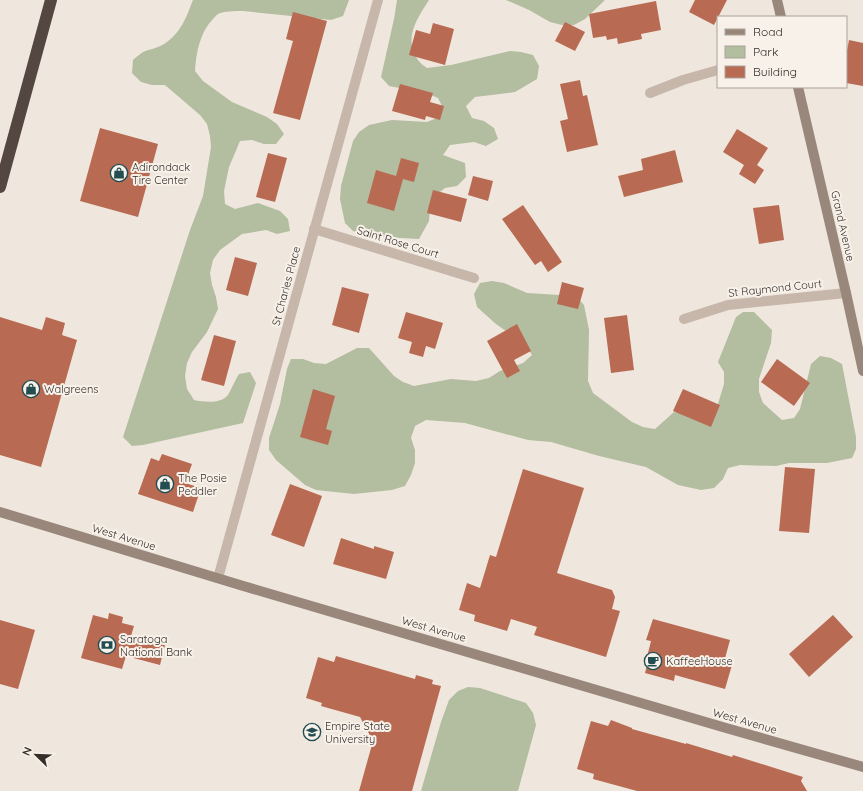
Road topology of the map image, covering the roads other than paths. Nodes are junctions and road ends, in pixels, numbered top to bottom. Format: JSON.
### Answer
{"nodes":[{"id":1,"x":51,"y":0,"type":"edge"},
{"id":2,"x":378,"y":0,"type":"edge"},
{"id":3,"x":777,"y":0,"type":"edge"},
{"id":4,"x":781,"y":16,"type":"edge"},
{"id":5,"x":717,"y":70,"type":"edge"},
{"id":6,"x":798,"y":88,"type":"edge"},
{"id":7,"x":650,"y":93,"type":"dead end"},
{"id":8,"x":0,"y":187,"type":"edge"},
{"id":9,"x":314,"y":229,"type":"junction"},
{"id":10,"x":474,"y":278,"type":"dead end"},
{"id":11,"x":846,"y":293,"type":"junction"},
{"id":12,"x":684,"y":319,"type":"dead end"},
{"id":13,"x":863,"y":371,"type":"edge"},
{"id":14,"x":0,"y":512,"type":"edge"},
{"id":15,"x":218,"y":578,"type":"junction"},
{"id":16,"x":863,"y":767,"type":"edge"}],
"edges":[{"from":1,"to":8,"type":"highway"},
{"from":2,"to":9,"type":"street","name":"St Charles Place"},
{"from":3,"to":4,"type":"street"},
{"from":5,"to":7,"type":"street"},
{"from":6,"to":11,"type":"street","name":"Grand Avenue"},
{"from":9,"to":10,"type":"street","name":"Saint Rose Court"},
{"from":9,"to":15,"type":"street","name":"St Charles Place"},
{"from":11,"to":12,"type":"street","name":"St Raymond Court"},
{"from":11,"to":13,"type":"street","name":"Grand Avenue"},
{"from":14,"to":15,"type":"street","name":"West Avenue"},
{"from":15,"to":16,"type":"street","name":"West Avenue"}]}
